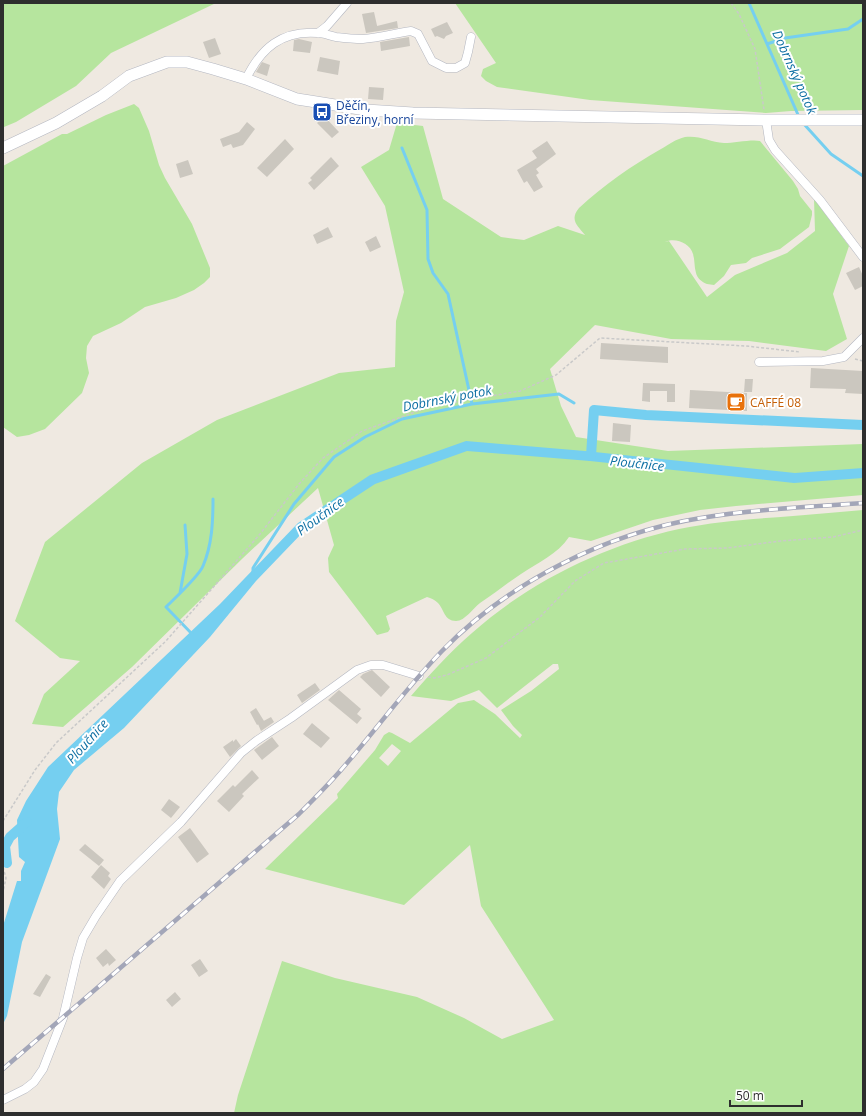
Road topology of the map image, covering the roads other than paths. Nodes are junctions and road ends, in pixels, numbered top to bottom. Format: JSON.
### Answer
{"nodes":[{"id":1,"x":347,"y":3,"type":"edge"},
{"id":2,"x":318,"y":33,"type":"junction"},
{"id":3,"x":470,"y":37,"type":"dead end"},
{"id":4,"x":246,"y":79,"type":"junction"},
{"id":5,"x":766,"y":120,"type":"junction"},
{"id":6,"x":863,"y":120,"type":"edge"},
{"id":7,"x":3,"y":148,"type":"edge"},
{"id":8,"x":863,"y":257,"type":"edge"},
{"id":9,"x":863,"y":338,"type":"edge"},
{"id":10,"x":759,"y":362,"type":"dead end"},
{"id":11,"x":419,"y":676,"type":"road end"},
{"id":12,"x":3,"y":1100,"type":"edge"}],
"edges":[{"from":1,"to":2,"type":"street"},
{"from":2,"to":3,"type":"street"},
{"from":2,"to":4,"type":"street"},
{"from":4,"to":5,"type":"main road"},
{"from":4,"to":7,"type":"main road"},
{"from":5,"to":6,"type":"main road"},
{"from":5,"to":8,"type":"street"},
{"from":9,"to":10,"type":"street"},
{"from":11,"to":12,"type":"street"}]}
